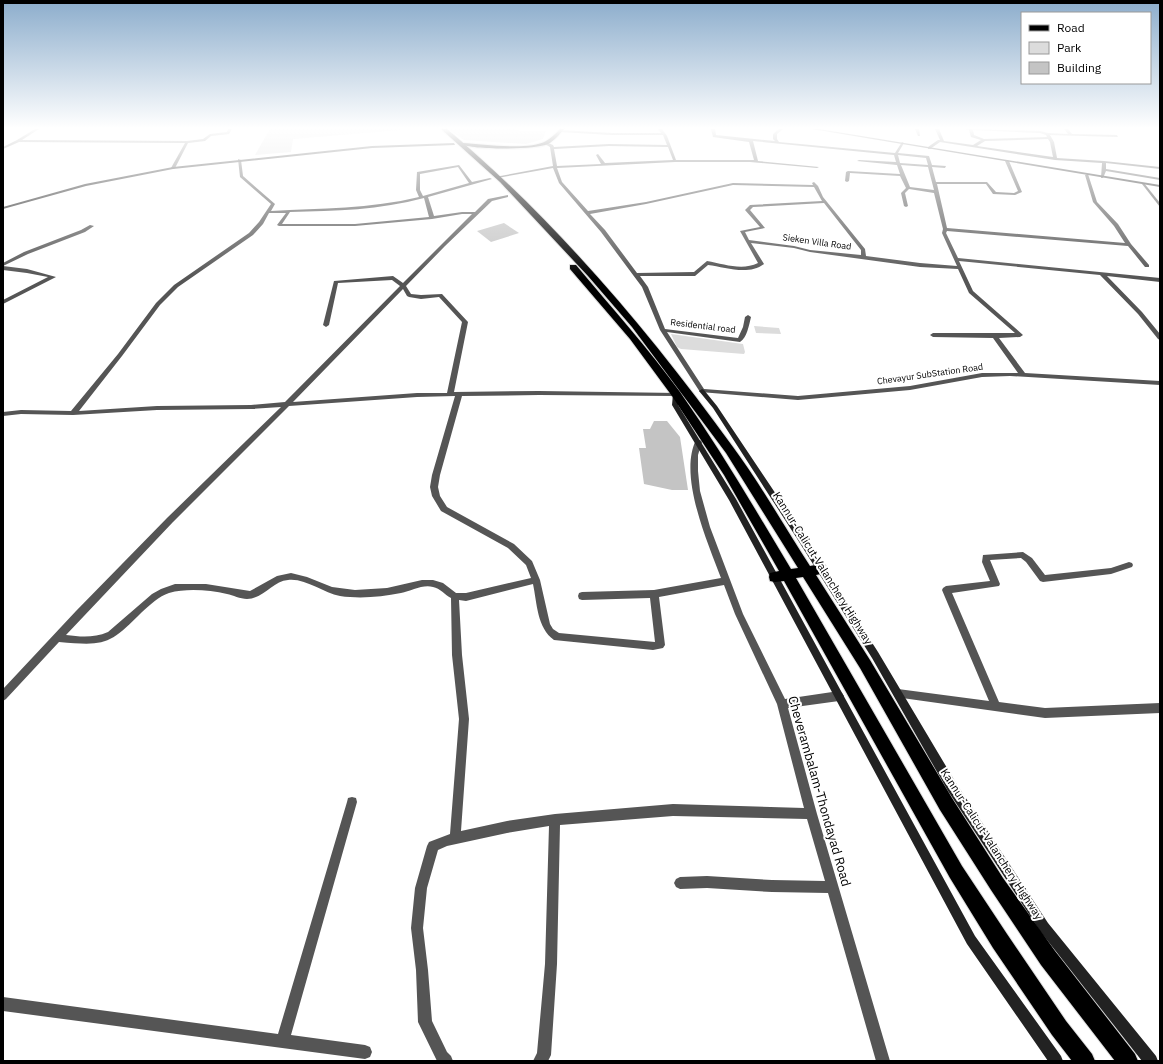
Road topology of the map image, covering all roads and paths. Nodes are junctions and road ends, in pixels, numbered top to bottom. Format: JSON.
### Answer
{"nodes":[{"id":1,"x":493,"y":178,"type":"joint"},
{"id":2,"x":113,"y":179,"type":"edge"},
{"id":3,"x":244,"y":179,"type":"edge"},
{"id":4,"x":418,"y":179,"type":"edge"},
{"id":5,"x":468,"y":179,"type":"edge"},
{"id":6,"x":490,"y":179,"type":"edge"},
{"id":7,"x":559,"y":179,"type":"edge"},
{"id":8,"x":904,"y":179,"type":"edge"},
{"id":9,"x":933,"y":179,"type":"edge"},
{"id":10,"x":1014,"y":179,"type":"edge"},
{"id":11,"x":1088,"y":179,"type":"edge"},
{"id":12,"x":1112,"y":179,"type":"edge"},
{"id":13,"x":471,"y":183,"type":"junction"},
{"id":14,"x":934,"y":183,"type":"junction"},
{"id":15,"x":1144,"y":184,"type":"junction"},
{"id":16,"x":1160,"y":186,"type":"edge"},
{"id":17,"x":908,"y":188,"type":"junction"},
{"id":18,"x":936,"y":192,"type":"junction"},
{"id":19,"x":423,"y":196,"type":"junction"},
{"id":20,"x":506,"y":196,"type":"junction"},
{"id":21,"x":825,"y":202,"type":"junction"},
{"id":22,"x":906,"y":206,"type":"dead end"},
{"id":23,"x":1160,"y":206,"type":"edge"},
{"id":24,"x":516,"y":207,"type":"dead end"},
{"id":25,"x":3,"y":208,"type":"edge"},
{"id":26,"x":289,"y":211,"type":"junction"},
{"id":27,"x":268,"y":212,"type":"junction"},
{"id":28,"x":477,"y":213,"type":"junction"},
{"id":29,"x":587,"y":213,"type":"junction"},
{"id":30,"x":432,"y":218,"type":"junction"},
{"id":31,"x":92,"y":226,"type":"dead end"},
{"id":32,"x":945,"y":229,"type":"junction"},
{"id":33,"x":749,"y":241,"type":"junction"},
{"id":34,"x":1129,"y":245,"type":"junction"},
{"id":35,"x":864,"y":257,"type":"junction"},
{"id":36,"x":566,"y":259,"type":"dead end"},
{"id":37,"x":956,"y":259,"type":"junction"},
{"id":38,"x":3,"y":265,"type":"edge"},
{"id":39,"x":1147,"y":266,"type":"dead end"},
{"id":40,"x":3,"y":268,"type":"edge"},
{"id":41,"x":961,"y":268,"type":"junction"},
{"id":42,"x":1101,"y":273,"type":"junction"},
{"id":43,"x":636,"y":275,"type":"junction"},
{"id":44,"x":1160,"y":280,"type":"edge"},
{"id":45,"x":403,"y":286,"type":"junction"},
{"id":46,"x":3,"y":302,"type":"edge"},
{"id":47,"x":748,"y":317,"type":"dead end"},
{"id":48,"x":326,"y":325,"type":"dead end"},
{"id":49,"x":663,"y":330,"type":"junction"},
{"id":50,"x":933,"y":335,"type":"dead end"},
{"id":51,"x":994,"y":336,"type":"junction"},
{"id":52,"x":1160,"y":338,"type":"edge"},
{"id":53,"x":1023,"y":374,"type":"junction"},
{"id":54,"x":1160,"y":383,"type":"edge"},
{"id":55,"x":702,"y":391,"type":"junction"},
{"id":56,"x":450,"y":394,"type":"junction"},
{"id":57,"x":459,"y":394,"type":"junction"},
{"id":58,"x":676,"y":394,"type":"junction"},
{"id":59,"x":286,"y":405,"type":"junction"},
{"id":60,"x":73,"y":413,"type":"junction"},
{"id":61,"x":3,"y":414,"type":"edge"},
{"id":62,"x":698,"y":442,"type":"junction"},
{"id":63,"x":1129,"y":565,"type":"dead end"},
{"id":64,"x":814,"y":570,"type":"junction"},
{"id":65,"x":781,"y":576,"type":"junction"},
{"id":66,"x":536,"y":580,"type":"junction"},
{"id":67,"x":726,"y":581,"type":"junction"},
{"id":68,"x":654,"y":594,"type":"junction"},
{"id":69,"x":582,"y":596,"type":"dead end"},
{"id":70,"x":455,"y":597,"type":"junction"},
{"id":71,"x":57,"y":638,"type":"junction"},
{"id":72,"x":898,"y":694,"type":"junction"},
{"id":73,"x":3,"y":696,"type":"edge"},
{"id":74,"x":839,"y":696,"type":"junction"},
{"id":75,"x":782,"y":704,"type":"junction"},
{"id":76,"x":996,"y":707,"type":"junction"},
{"id":77,"x":1160,"y":708,"type":"edge"},
{"id":78,"x":352,"y":802,"type":"dead end"},
{"id":79,"x":811,"y":814,"type":"junction"},
{"id":80,"x":555,"y":820,"type":"junction"},
{"id":81,"x":455,"y":838,"type":"junction"},
{"id":82,"x":680,"y":883,"type":"dead end"},
{"id":83,"x":833,"y":887,"type":"junction"},
{"id":84,"x":3,"y":1004,"type":"edge"},
{"id":85,"x":283,"y":1041,"type":"junction"},
{"id":86,"x":365,"y":1052,"type":"dead end"},
{"id":87,"x":446,"y":1061,"type":"edge"},
{"id":88,"x":540,"y":1061,"type":"edge"},
{"id":89,"x":884,"y":1061,"type":"edge"},
{"id":90,"x":1056,"y":1061,"type":"edge"},
{"id":91,"x":1085,"y":1061,"type":"edge"},
{"id":92,"x":1128,"y":1061,"type":"edge"},
{"id":93,"x":1151,"y":1061,"type":"edge"}],
"edges":[{"from":1,"to":20,"type":"highway","name":"Kannur-Calicut-Valanchery Highway"},
{"from":1,"to":64,"type":"highway","name":"Kannur-Calicut-Valanchery Highway"},
{"from":2,"to":25,"type":"street"},
{"from":3,"to":27,"type":"street"},
{"from":4,"to":19,"type":"street"},
{"from":5,"to":13,"type":"street"},
{"from":6,"to":13,"type":"street"},
{"from":7,"to":29,"type":"street"},
{"from":8,"to":17,"type":"street"},
{"from":9,"to":14,"type":"street"},
{"from":10,"to":14,"type":"street"},
{"from":11,"to":34,"type":"street"},
{"from":12,"to":15,"type":"street"},
{"from":13,"to":19,"type":"street"},
{"from":14,"to":18,"type":"street"},
{"from":15,"to":16,"type":"street"},
{"from":15,"to":23,"type":"street"},
{"from":17,"to":18,"type":"street"},
{"from":17,"to":22,"type":"street"},
{"from":18,"to":32,"type":"street"},
{"from":19,"to":26,"type":"street"},
{"from":19,"to":30,"type":"street"},
{"from":20,"to":24,"type":"highway","name":"Kannur-Calicut-Valanchery Highway"},
{"from":20,"to":28,"type":"street"},
{"from":21,"to":29,"type":"street","name":"Sieken Villa Road"},
{"from":21,"to":33,"type":"street"},
{"from":21,"to":35,"type":"street","name":"Sieken Villa Road"},
{"from":26,"to":27,"type":"street"},
{"from":26,"to":30,"type":"street"},
{"from":27,"to":60,"type":"street"},
{"from":28,"to":30,"type":"street"},
{"from":28,"to":45,"type":"street"},
{"from":29,"to":43,"type":"street"},
{"from":31,"to":38,"type":"street"},
{"from":32,"to":34,"type":"street"},
{"from":32,"to":37,"type":"street"},
{"from":33,"to":35,"type":"street","name":"Sieken Villa Road"},
{"from":33,"to":43,"type":"street"},
{"from":34,"to":39,"type":"street"},
{"from":35,"to":41,"type":"street"},
{"from":36,"to":58,"type":"highway"},
{"from":37,"to":41,"type":"street"},
{"from":37,"to":42,"type":"street"},
{"from":40,"to":46,"type":"street"},
{"from":41,"to":51,"type":"street"},
{"from":42,"to":44,"type":"street"},
{"from":42,"to":52,"type":"street"},
{"from":43,"to":49,"type":"street"},
{"from":45,"to":48,"type":"street"},
{"from":45,"to":56,"type":"street"},
{"from":45,"to":59,"type":"street"},
{"from":47,"to":49,"type":"street","name":"Residential road"},
{"from":49,"to":55,"type":"street"},
{"from":50,"to":51,"type":"street"},
{"from":51,"to":53,"type":"street"},
{"from":53,"to":54,"type":"street","name":"Chevayur SubStation Road"},
{"from":53,"to":55,"type":"street","name":"Chevayur SubStation Road"},
{"from":55,"to":64,"type":"street"},
{"from":56,"to":57,"type":"street"},
{"from":56,"to":59,"type":"street"},
{"from":57,"to":58,"type":"street"},
{"from":57,"to":66,"type":"street"},
{"from":58,"to":62,"type":"street"},
{"from":58,"to":65,"type":"highway"},
{"from":59,"to":60,"type":"street"},
{"from":59,"to":71,"type":"street"},
{"from":60,"to":61,"type":"street"},
{"from":62,"to":65,"type":"street"},
{"from":62,"to":67,"type":"street","name":"Cheverambalam-Thondayad Road"},
{"from":63,"to":76,"type":"street"},
{"from":64,"to":65,"type":"highway"},
{"from":64,"to":72,"type":"street"},
{"from":64,"to":92,"type":"highway","name":"Kannur-Calicut-Valanchery Highway"},
{"from":65,"to":74,"type":"street"},
{"from":65,"to":91,"type":"highway"},
{"from":66,"to":68,"type":"street"},
{"from":66,"to":70,"type":"street"},
{"from":67,"to":68,"type":"street"},
{"from":67,"to":75,"type":"street","name":"Cheverambalam-Thondayad Road"},
{"from":68,"to":69,"type":"street"},
{"from":70,"to":71,"type":"street"},
{"from":70,"to":81,"type":"street"},
{"from":71,"to":73,"type":"street"},
{"from":72,"to":76,"type":"street"},
{"from":72,"to":93,"type":"street"},
{"from":74,"to":75,"type":"street"},
{"from":74,"to":90,"type":"street"},
{"from":75,"to":79,"type":"street","name":"Cheverambalam-Thondayad Road"},
{"from":76,"to":77,"type":"street"},
{"from":78,"to":85,"type":"street"},
{"from":79,"to":80,"type":"street"},
{"from":79,"to":83,"type":"street","name":"Cheverambalam-Thondayad Road"},
{"from":80,"to":81,"type":"street"},
{"from":80,"to":88,"type":"street"},
{"from":81,"to":87,"type":"street"},
{"from":82,"to":83,"type":"street"},
{"from":83,"to":89,"type":"street","name":"Cheverambalam-Thondayad Road"},
{"from":84,"to":85,"type":"street"},
{"from":85,"to":86,"type":"street"}]}
